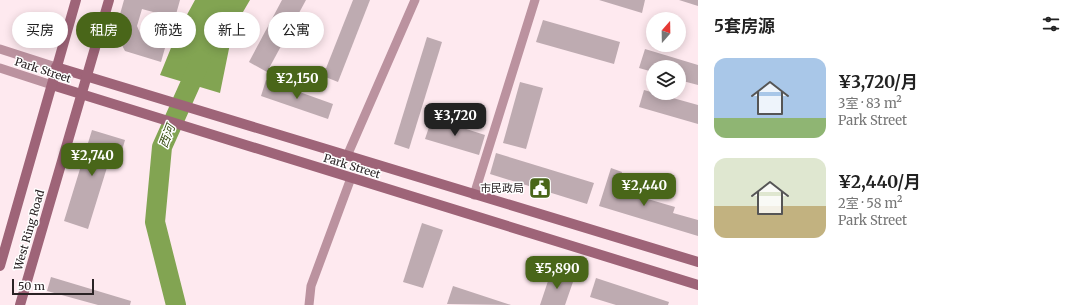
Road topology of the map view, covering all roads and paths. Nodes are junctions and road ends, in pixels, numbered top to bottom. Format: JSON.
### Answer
{"nodes":[{"id":1,"x":76,"y":0,"type":"edge"},
{"id":2,"x":109,"y":0,"type":"edge"},
{"id":3,"x":415,"y":0,"type":"edge"},
{"id":4,"x":535,"y":0,"type":"edge"},
{"id":5,"x":0,"y":49,"type":"edge"},
{"id":6,"x":56,"y":67,"type":"junction"},
{"id":7,"x":0,"y":68,"type":"edge"},
{"id":8,"x":87,"y":76,"type":"junction"},
{"id":9,"x":52,"y":85,"type":"junction"},
{"id":10,"x":81,"y":94,"type":"junction"},
{"id":11,"x":347,"y":156,"type":"junction"},
{"id":12,"x":351,"y":178,"type":"junction"},
{"id":13,"x":474,"y":194,"type":"junction"},
{"id":14,"x":698,"y":262,"type":"edge"},
{"id":15,"x":0,"y":266,"type":"edge"},
{"id":16,"x":698,"y":285,"type":"edge"},
{"id":17,"x":20,"y":305,"type":"edge"},
{"id":18,"x":309,"y":305,"type":"edge"}],
"edges":[{"from":1,"to":6,"type":"street","name":"West Ring Road"},
{"from":2,"to":8,"type":"street","name":"West Ring Road"},
{"from":3,"to":11,"type":"street"},
{"from":4,"to":13,"type":"street"},
{"from":5,"to":6,"type":"street","name":"Park Street"},
{"from":6,"to":8,"type":"street","name":"Park Street"},
{"from":6,"to":9,"type":"street","name":"West Ring Road"},
{"from":7,"to":9,"type":"street","name":"Park Street"},
{"from":8,"to":10,"type":"street","name":"West Ring Road"},
{"from":8,"to":11,"type":"street","name":"Park Street"},
{"from":9,"to":10,"type":"street","name":"Park Street"},
{"from":9,"to":15,"type":"street","name":"West Ring Road"},
{"from":10,"to":12,"type":"street","name":"Park Street"},
{"from":10,"to":17,"type":"street","name":"West Ring Road"},
{"from":11,"to":13,"type":"street","name":"Park Street"},
{"from":12,"to":16,"type":"street","name":"Park Street"},
{"from":12,"to":18,"type":"street"},
{"from":13,"to":14,"type":"street","name":"Park Street"}]}
